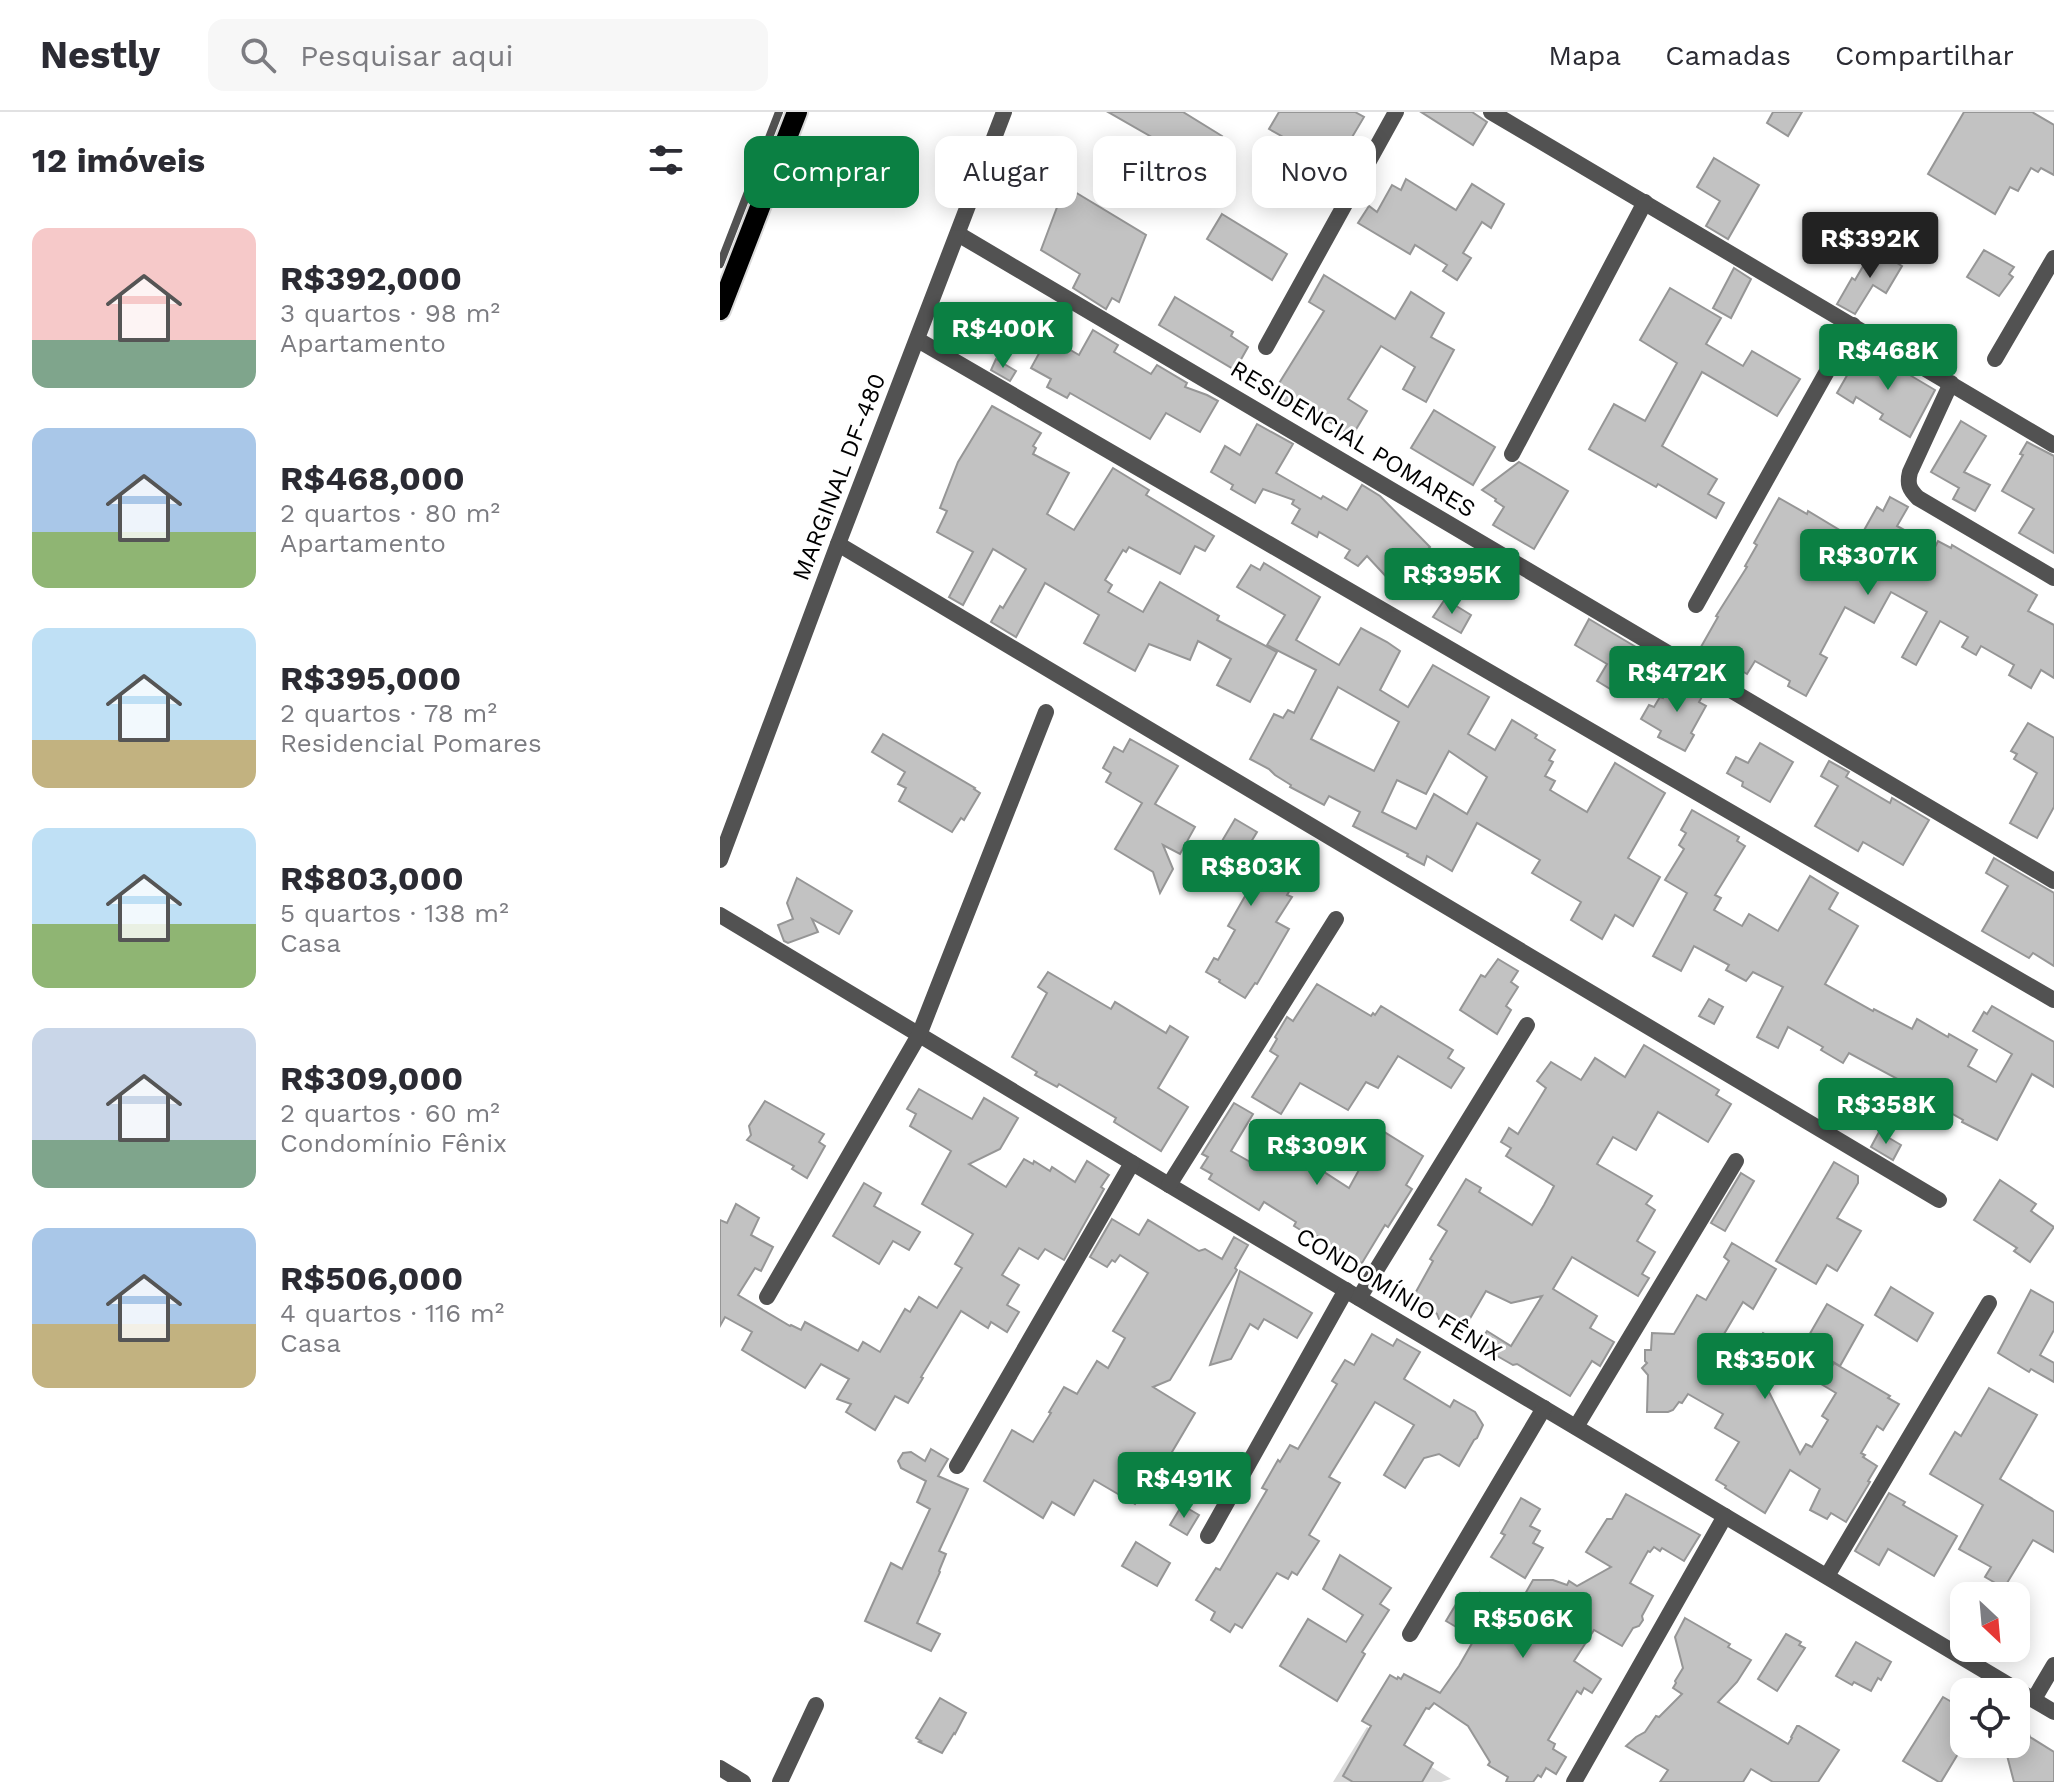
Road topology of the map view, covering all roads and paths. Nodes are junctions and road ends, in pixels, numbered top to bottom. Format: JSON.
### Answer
{"nodes":[{"id":1,"x":779,"y":112,"type":"edge"},
{"id":2,"x":797,"y":112,"type":"edge"},
{"id":3,"x":1004,"y":112,"type":"edge"},
{"id":4,"x":1396,"y":112,"type":"edge"},
{"id":5,"x":1491,"y":112,"type":"edge"},
{"id":6,"x":1645,"y":202,"type":"junction"},
{"id":7,"x":958,"y":234,"type":"junction"},
{"id":8,"x":2054,"y":258,"type":"edge"},
{"id":9,"x":720,"y":264,"type":"edge"},
{"id":10,"x":720,"y":310,"type":"edge"},
{"id":11,"x":1853,"y":325,"type":"junction"},
{"id":12,"x":918,"y":340,"type":"junction"},
{"id":13,"x":1266,"y":347,"type":"dead end"},
{"id":14,"x":1995,"y":359,"type":"dead end"},
{"id":15,"x":1951,"y":383,"type":"junction"},
{"id":16,"x":2054,"y":445,"type":"edge"},
{"id":17,"x":1512,"y":454,"type":"dead end"},
{"id":18,"x":838,"y":544,"type":"junction"},
{"id":19,"x":2054,"y":578,"type":"edge"},
{"id":20,"x":1696,"y":605,"type":"dead end"},
{"id":21,"x":1046,"y":712,"type":"dead end"},
{"id":22,"x":720,"y":860,"type":"edge"},
{"id":23,"x":2054,"y":881,"type":"edge"},
{"id":24,"x":720,"y":915,"type":"edge"},
{"id":25,"x":1336,"y":919,"type":"dead end"},
{"id":26,"x":2054,"y":1000,"type":"edge"},
{"id":27,"x":1527,"y":1025,"type":"dead end"},
{"id":28,"x":919,"y":1035,"type":"junction"},
{"id":29,"x":1736,"y":1161,"type":"dead end"},
{"id":30,"x":1132,"y":1163,"type":"junction"},
{"id":31,"x":1169,"y":1185,"type":"junction"},
{"id":32,"x":1939,"y":1200,"type":"dead end"},
{"id":33,"x":1353,"y":1294,"type":"junction"},
{"id":34,"x":767,"y":1297,"type":"dead end"},
{"id":35,"x":1989,"y":1303,"type":"dead end"},
{"id":36,"x":1544,"y":1408,"type":"junction"},
{"id":37,"x":1576,"y":1427,"type":"junction"},
{"id":38,"x":957,"y":1466,"type":"dead end"},
{"id":39,"x":1725,"y":1516,"type":"junction"},
{"id":40,"x":1208,"y":1536,"type":"dead end"},
{"id":41,"x":1827,"y":1576,"type":"junction"},
{"id":42,"x":1410,"y":1634,"type":"dead end"},
{"id":43,"x":2054,"y":1665,"type":"edge"},
{"id":44,"x":2034,"y":1699,"type":"junction"},
{"id":45,"x":816,"y":1705,"type":"dead end"},
{"id":46,"x":2054,"y":1712,"type":"edge"},
{"id":47,"x":720,"y":1768,"type":"edge"},
{"id":48,"x":743,"y":1782,"type":"edge"},
{"id":49,"x":780,"y":1782,"type":"edge"},
{"id":50,"x":1574,"y":1782,"type":"edge"}],
"edges":[{"from":1,"to":9,"type":"lane"},
{"from":2,"to":10,"type":"main road"},
{"from":3,"to":7,"type":"street","name":"MARGINAL DF-480"},
{"from":4,"to":13,"type":"street"},
{"from":5,"to":6,"type":"street"},
{"from":6,"to":11,"type":"street"},
{"from":6,"to":17,"type":"street"},
{"from":7,"to":12,"type":"street","name":"MARGINAL DF-480"},
{"from":7,"to":23,"type":"street","name":"RESIDENCIAL POMARES"},
{"from":8,"to":14,"type":"street"},
{"from":11,"to":15,"type":"street"},
{"from":11,"to":20,"type":"street"},
{"from":12,"to":18,"type":"street","name":"MARGINAL DF-480"},
{"from":12,"to":26,"type":"street"},
{"from":15,"to":16,"type":"street"},
{"from":15,"to":19,"type":"street"},
{"from":18,"to":22,"type":"street","name":"MARGINAL DF-480"},
{"from":18,"to":32,"type":"street"},
{"from":21,"to":28,"type":"street"},
{"from":24,"to":28,"type":"street","name":"CONDOMÍNIO FÊNIX"},
{"from":25,"to":31,"type":"street"},
{"from":27,"to":33,"type":"street"},
{"from":28,"to":30,"type":"street","name":"CONDOMÍNIO FÊNIX"},
{"from":28,"to":34,"type":"street"},
{"from":29,"to":37,"type":"street"},
{"from":30,"to":31,"type":"street","name":"CONDOMÍNIO FÊNIX"},
{"from":30,"to":38,"type":"street"},
{"from":31,"to":33,"type":"street","name":"CONDOMÍNIO FÊNIX"},
{"from":33,"to":36,"type":"street","name":"CONDOMÍNIO FÊNIX"},
{"from":33,"to":40,"type":"street"},
{"from":35,"to":41,"type":"street"},
{"from":36,"to":37,"type":"street","name":"CONDOMÍNIO FÊNIX"},
{"from":36,"to":42,"type":"street"},
{"from":37,"to":39,"type":"street","name":"CONDOMÍNIO FÊNIX"},
{"from":39,"to":41,"type":"street","name":"CONDOMÍNIO FÊNIX"},
{"from":39,"to":50,"type":"street"},
{"from":41,"to":44,"type":"street","name":"CONDOMÍNIO FÊNIX"},
{"from":43,"to":44,"type":"street"},
{"from":44,"to":46,"type":"street","name":"CONDOMÍNIO FÊNIX"},
{"from":45,"to":49,"type":"street"},
{"from":47,"to":48,"type":"street"}]}
